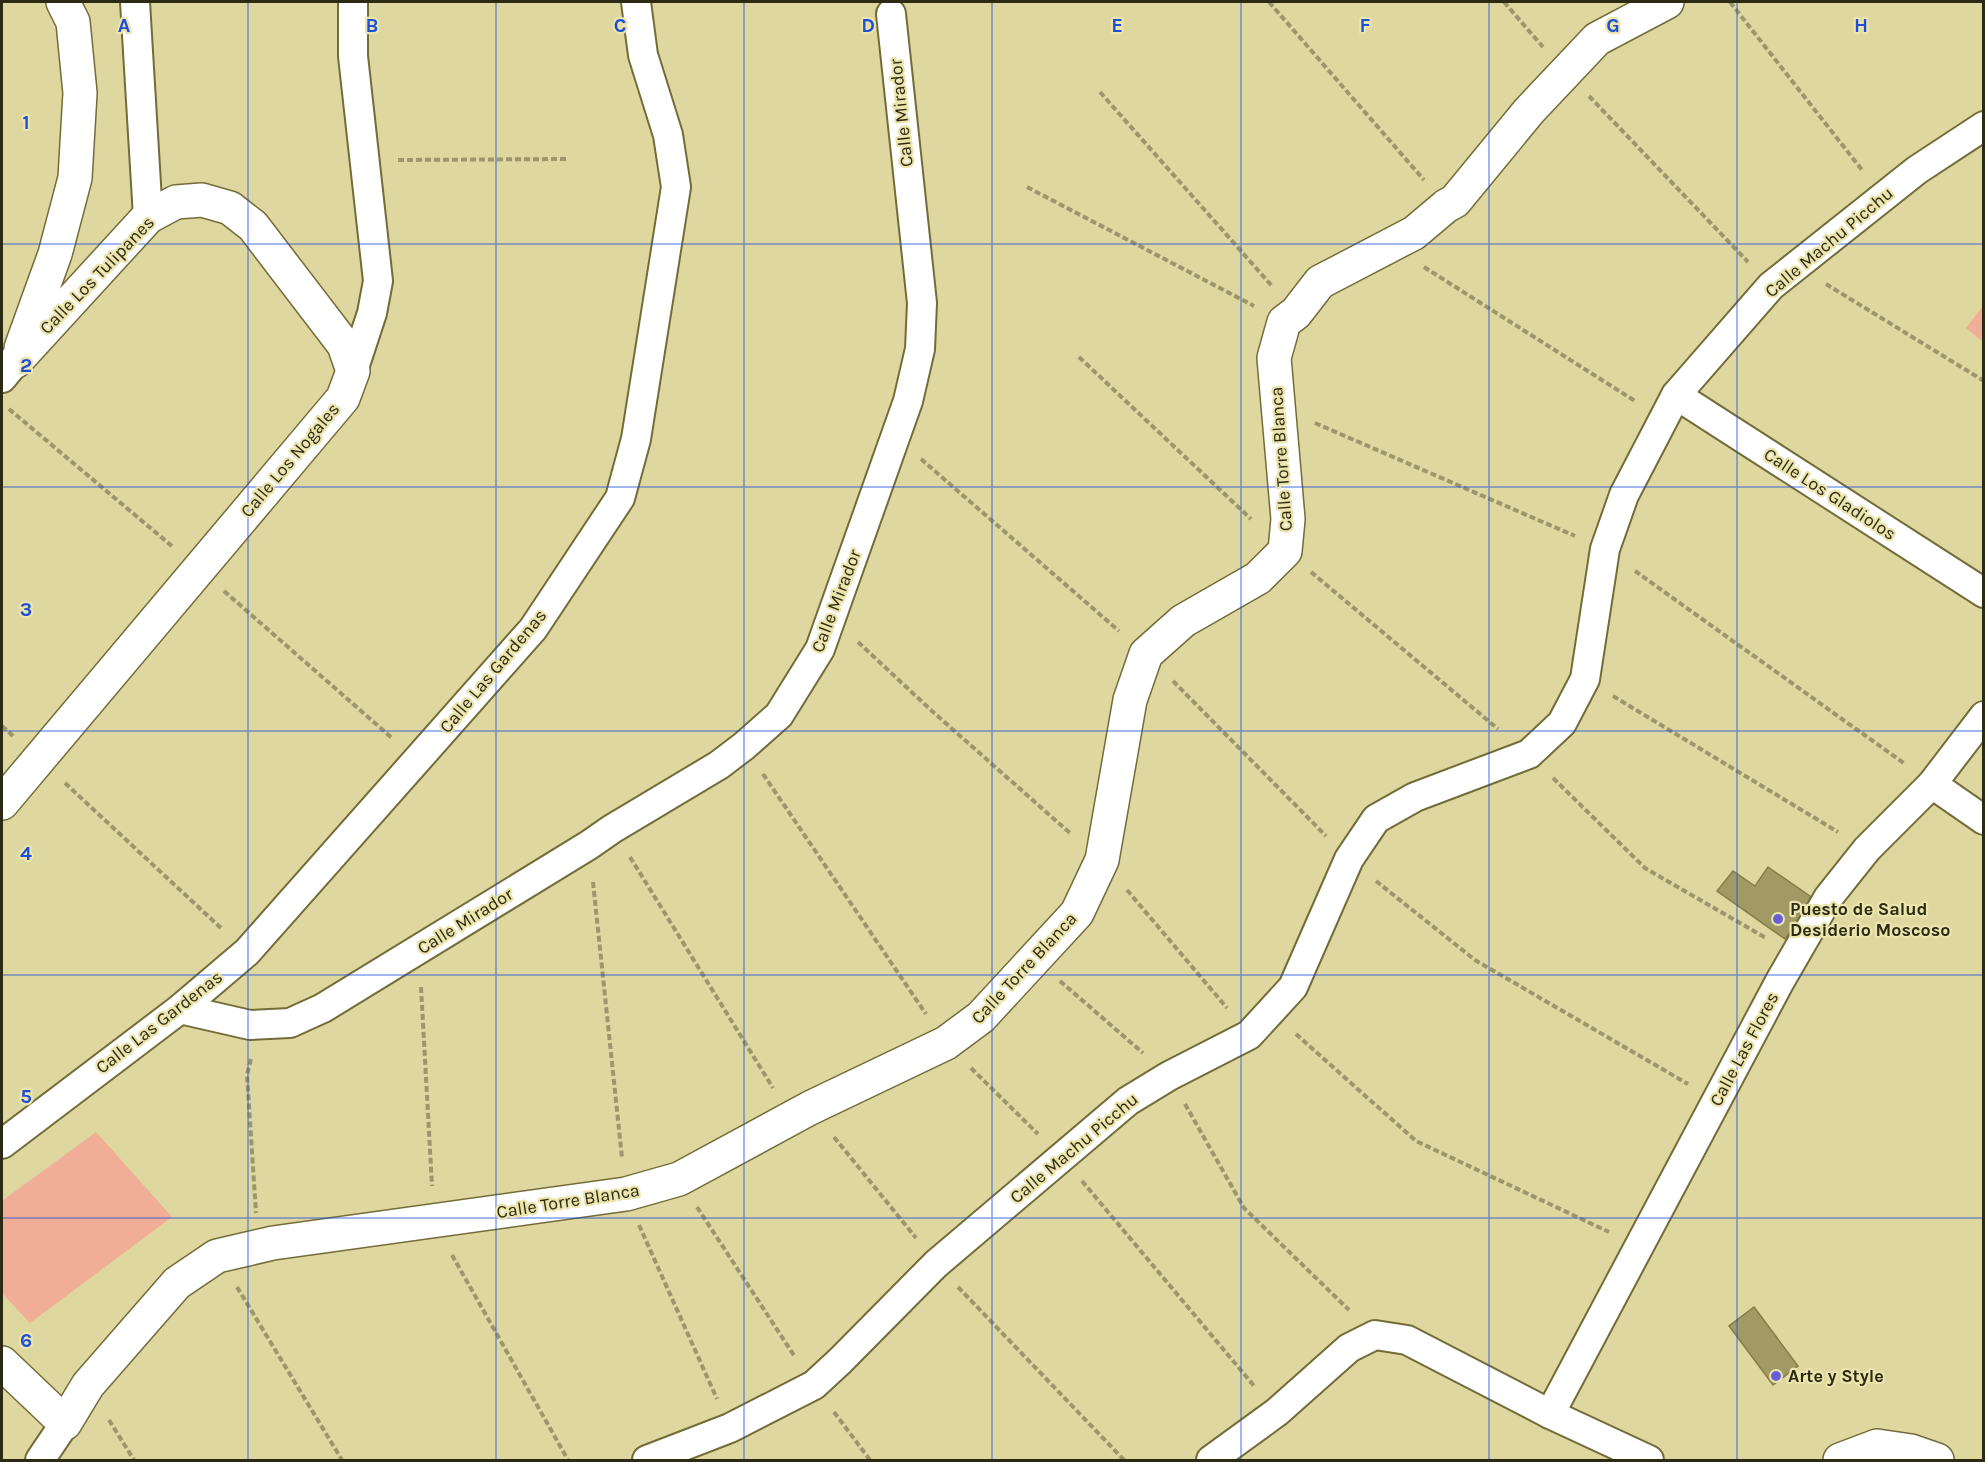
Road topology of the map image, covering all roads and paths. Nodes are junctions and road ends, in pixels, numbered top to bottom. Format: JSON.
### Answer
{"nodes":[{"id":1,"x":63,"y":2,"type":"edge"},
{"id":2,"x":135,"y":2,"type":"edge"},
{"id":3,"x":353,"y":2,"type":"edge"},
{"id":4,"x":636,"y":2,"type":"edge"},
{"id":5,"x":1269,"y":2,"type":"edge"},
{"id":6,"x":1504,"y":2,"type":"edge"},
{"id":7,"x":1667,"y":2,"type":"edge"},
{"id":8,"x":1730,"y":2,"type":"edge"},
{"id":9,"x":891,"y":14,"type":"dead end"},
{"id":10,"x":1565,"y":71,"type":"junction"},
{"id":11,"x":1100,"y":92,"type":"dead end"},
{"id":12,"x":1983,"y":126,"type":"edge"},
{"id":13,"x":566,"y":159,"type":"dead end"},
{"id":14,"x":364,"y":160,"type":"junction"},
{"id":15,"x":1027,"y":187,"type":"dead end"},
{"id":16,"x":1883,"y":197,"type":"junction"},
{"id":17,"x":1446,"y":206,"type":"junction"},
{"id":18,"x":148,"y":217,"type":"junction"},
{"id":19,"x":1391,"y":246,"type":"junction"},
{"id":20,"x":1796,"y":266,"type":"junction"},
{"id":21,"x":1771,"y":286,"type":"junction"},
{"id":22,"x":1290,"y":317,"type":"junction"},
{"id":23,"x":9,"y":369,"type":"edge"},
{"id":24,"x":353,"y":371,"type":"junction"},
{"id":25,"x":1983,"y":381,"type":"edge"},
{"id":26,"x":1670,"y":407,"type":"junction"},
{"id":27,"x":1983,"y":593,"type":"edge"},
{"id":28,"x":832,"y":617,"type":"junction"},
{"id":29,"x":1584,"y":679,"type":"junction"},
{"id":30,"x":1983,"y":716,"type":"edge"},
{"id":31,"x":2,"y":726,"type":"edge"},
{"id":32,"x":744,"y":746,"type":"junction"},
{"id":33,"x":1529,"y":754,"type":"junction"},
{"id":34,"x":39,"y":758,"type":"junction"},
{"id":35,"x":1932,"y":784,"type":"junction"},
{"id":36,"x":2,"y":803,"type":"edge"},
{"id":37,"x":1983,"y":820,"type":"edge"},
{"id":38,"x":612,"y":829,"type":"junction"},
{"id":39,"x":589,"y":845,"type":"junction"},
{"id":40,"x":1867,"y":849,"type":"junction"},
{"id":41,"x":1350,"y":859,"type":"junction"},
{"id":42,"x":1101,"y":860,"type":"junction"},
{"id":43,"x":247,"y":952,"type":"junction"},
{"id":44,"x":1795,"y":954,"type":"junction"},
{"id":45,"x":1035,"y":959,"type":"junction"},
{"id":46,"x":180,"y":1009,"type":"junction"},
{"id":47,"x":1270,"y":1012,"type":"junction"},
{"id":48,"x":260,"y":1025,"type":"junction"},
{"id":49,"x":1249,"y":1035,"type":"junction"},
{"id":50,"x":946,"y":1043,"type":"junction"},
{"id":51,"x":1169,"y":1076,"type":"junction"},
{"id":52,"x":1716,"y":1100,"type":"junction"},
{"id":53,"x":792,"y":1118,"type":"junction"},
{"id":54,"x":2,"y":1144,"type":"edge"},
{"id":55,"x":1061,"y":1157,"type":"junction"},
{"id":56,"x":679,"y":1179,"type":"junction"},
{"id":57,"x":626,"y":1194,"type":"junction"},
{"id":58,"x":258,"y":1246,"type":"junction"},
{"id":59,"x":1639,"y":1246,"type":"junction"},
{"id":60,"x":217,"y":1256,"type":"junction"},
{"id":61,"x":1375,"y":1335,"type":"junction"},
{"id":62,"x":2,"y":1363,"type":"edge"},
{"id":63,"x":88,"y":1385,"type":"junction"},
{"id":64,"x":814,"y":1385,"type":"junction"},
{"id":65,"x":1276,"y":1412,"type":"junction"},
{"id":66,"x":1550,"y":1414,"type":"junction"},
{"id":67,"x":65,"y":1423,"type":"junction"},
{"id":68,"x":730,"y":1428,"type":"junction"},
{"id":69,"x":40,"y":1461,"type":"edge"},
{"id":70,"x":134,"y":1461,"type":"edge"},
{"id":71,"x":342,"y":1461,"type":"edge"},
{"id":72,"x":647,"y":1461,"type":"edge"},
{"id":73,"x":870,"y":1461,"type":"edge"},
{"id":74,"x":1211,"y":1461,"type":"edge"},
{"id":75,"x":1649,"y":1461,"type":"edge"},
{"id":76,"x":1840,"y":1461,"type":"edge"},
{"id":77,"x":1937,"y":1461,"type":"edge"}],
"edges":[{"from":1,"to":23,"type":"street"},
{"from":2,"to":18,"type":"street"},
{"from":3,"to":14,"type":"street","name":"Calle Los Nogales"},
{"from":4,"to":43,"type":"street","name":"Calle Las Gardenas"},
{"from":5,"to":17,"type":"path"},
{"from":6,"to":10,"type":"path"},
{"from":7,"to":10,"type":"street","name":"Calle Torre Blanca"},
{"from":8,"to":16,"type":"path"},
{"from":9,"to":28,"type":"street","name":"Calle Mirador"},
{"from":10,"to":17,"type":"street","name":"Calle Torre Blanca"},
{"from":10,"to":21,"type":"path"},
{"from":11,"to":22,"type":"path"},
{"from":12,"to":16,"type":"street","name":"Calle Machu Picchu"},
{"from":13,"to":14,"type":"path"},
{"from":14,"to":24,"type":"street","name":"Calle Los Nogales"},
{"from":15,"to":22,"type":"path"},
{"from":16,"to":20,"type":"street","name":"Calle Machu Picchu"},
{"from":17,"to":19,"type":"street","name":"Calle Torre Blanca"},
{"from":18,"to":23,"type":"street","name":"Calle Los Tulipanes"},
{"from":18,"to":24,"type":"street","name":"Calle Los Tulipanes"},
{"from":19,"to":22,"type":"street","name":"Calle Torre Blanca"},
{"from":19,"to":26,"type":"path"},
{"from":20,"to":21,"type":"street","name":"Calle Machu Picchu"},
{"from":20,"to":25,"type":"path"},
{"from":21,"to":26,"type":"street","name":"Calle Machu Picchu"},
{"from":22,"to":42,"type":"street","name":"Calle Torre Blanca"},
{"from":24,"to":34,"type":"street","name":"Calle Los Nogales"},
{"from":26,"to":27,"type":"street","name":"Calle Los Gladiolos"},
{"from":26,"to":29,"type":"street","name":"Calle Machu Picchu"},
{"from":28,"to":32,"type":"street","name":"Calle Mirador"},
{"from":28,"to":42,"type":"path"},
{"from":29,"to":33,"type":"street","name":"Calle Machu Picchu"},
{"from":29,"to":40,"type":"path"},
{"from":30,"to":35,"type":"street","name":"Calle Las Flores"},
{"from":31,"to":34,"type":"path"},
{"from":32,"to":38,"type":"street","name":"Calle Mirador"},
{"from":32,"to":50,"type":"path"},
{"from":33,"to":41,"type":"street","name":"Calle Machu Picchu"},
{"from":33,"to":44,"type":"path"},
{"from":34,"to":36,"type":"street","name":"Calle Los Nogales"},
{"from":34,"to":43,"type":"path"},
{"from":35,"to":37,"type":"street"},
{"from":35,"to":40,"type":"street","name":"Calle Las Flores"},
{"from":38,"to":39,"type":"street","name":"Calle Mirador"},
{"from":38,"to":53,"type":"path"},
{"from":39,"to":48,"type":"street","name":"Calle Mirador"},
{"from":39,"to":57,"type":"path"},
{"from":40,"to":44,"type":"street","name":"Calle Las Flores"},
{"from":41,"to":47,"type":"street","name":"Calle Machu Picchu"},
{"from":41,"to":52,"type":"path"},
{"from":42,"to":45,"type":"street","name":"Calle Torre Blanca"},
{"from":42,"to":49,"type":"path"},
{"from":43,"to":46,"type":"street","name":"Calle Las Gardenas"},
{"from":44,"to":52,"type":"street","name":"Calle Las Flores"},
{"from":45,"to":50,"type":"street","name":"Calle Torre Blanca"},
{"from":45,"to":51,"type":"path"},
{"from":46,"to":48,"type":"street","name":"Calle Mirador"},
{"from":46,"to":54,"type":"street","name":"Calle Las Gardenas"},
{"from":47,"to":49,"type":"street","name":"Calle Machu Picchu"},
{"from":47,"to":59,"type":"path"},
{"from":48,"to":58,"type":"path"},
{"from":49,"to":51,"type":"street","name":"Calle Machu Picchu"},
{"from":50,"to":53,"type":"street","name":"Calle Torre Blanca"},
{"from":50,"to":55,"type":"path"},
{"from":51,"to":55,"type":"street","name":"Calle Machu Picchu"},
{"from":51,"to":61,"type":"path"},
{"from":52,"to":59,"type":"street","name":"Calle Las Flores"},
{"from":53,"to":56,"type":"street","name":"Calle Torre Blanca"},
{"from":55,"to":64,"type":"street","name":"Calle Machu Picchu"},
{"from":55,"to":65,"type":"path"},
{"from":56,"to":57,"type":"street","name":"Calle Torre Blanca"},
{"from":56,"to":64,"type":"path"},
{"from":57,"to":58,"type":"street","name":"Calle Torre Blanca"},
{"from":57,"to":68,"type":"path"},
{"from":58,"to":60,"type":"street","name":"Calle Torre Blanca"},
{"from":59,"to":66,"type":"street","name":"Calle Las Flores"},
{"from":60,"to":63,"type":"street","name":"Calle Torre Blanca"},
{"from":60,"to":71,"type":"path"},
{"from":61,"to":65,"type":"street"},
{"from":61,"to":66,"type":"street"},
{"from":62,"to":67,"type":"street"},
{"from":63,"to":67,"type":"street","name":"Calle Torre Blanca"},
{"from":63,"to":70,"type":"path"},
{"from":64,"to":68,"type":"street","name":"Calle Machu Picchu"},
{"from":64,"to":73,"type":"path"},
{"from":65,"to":74,"type":"street"},
{"from":66,"to":75,"type":"street"},
{"from":67,"to":69,"type":"street","name":"Calle Torre Blanca"},
{"from":68,"to":72,"type":"street","name":"Calle Machu Picchu"},
{"from":76,"to":77,"type":"street"}]}
